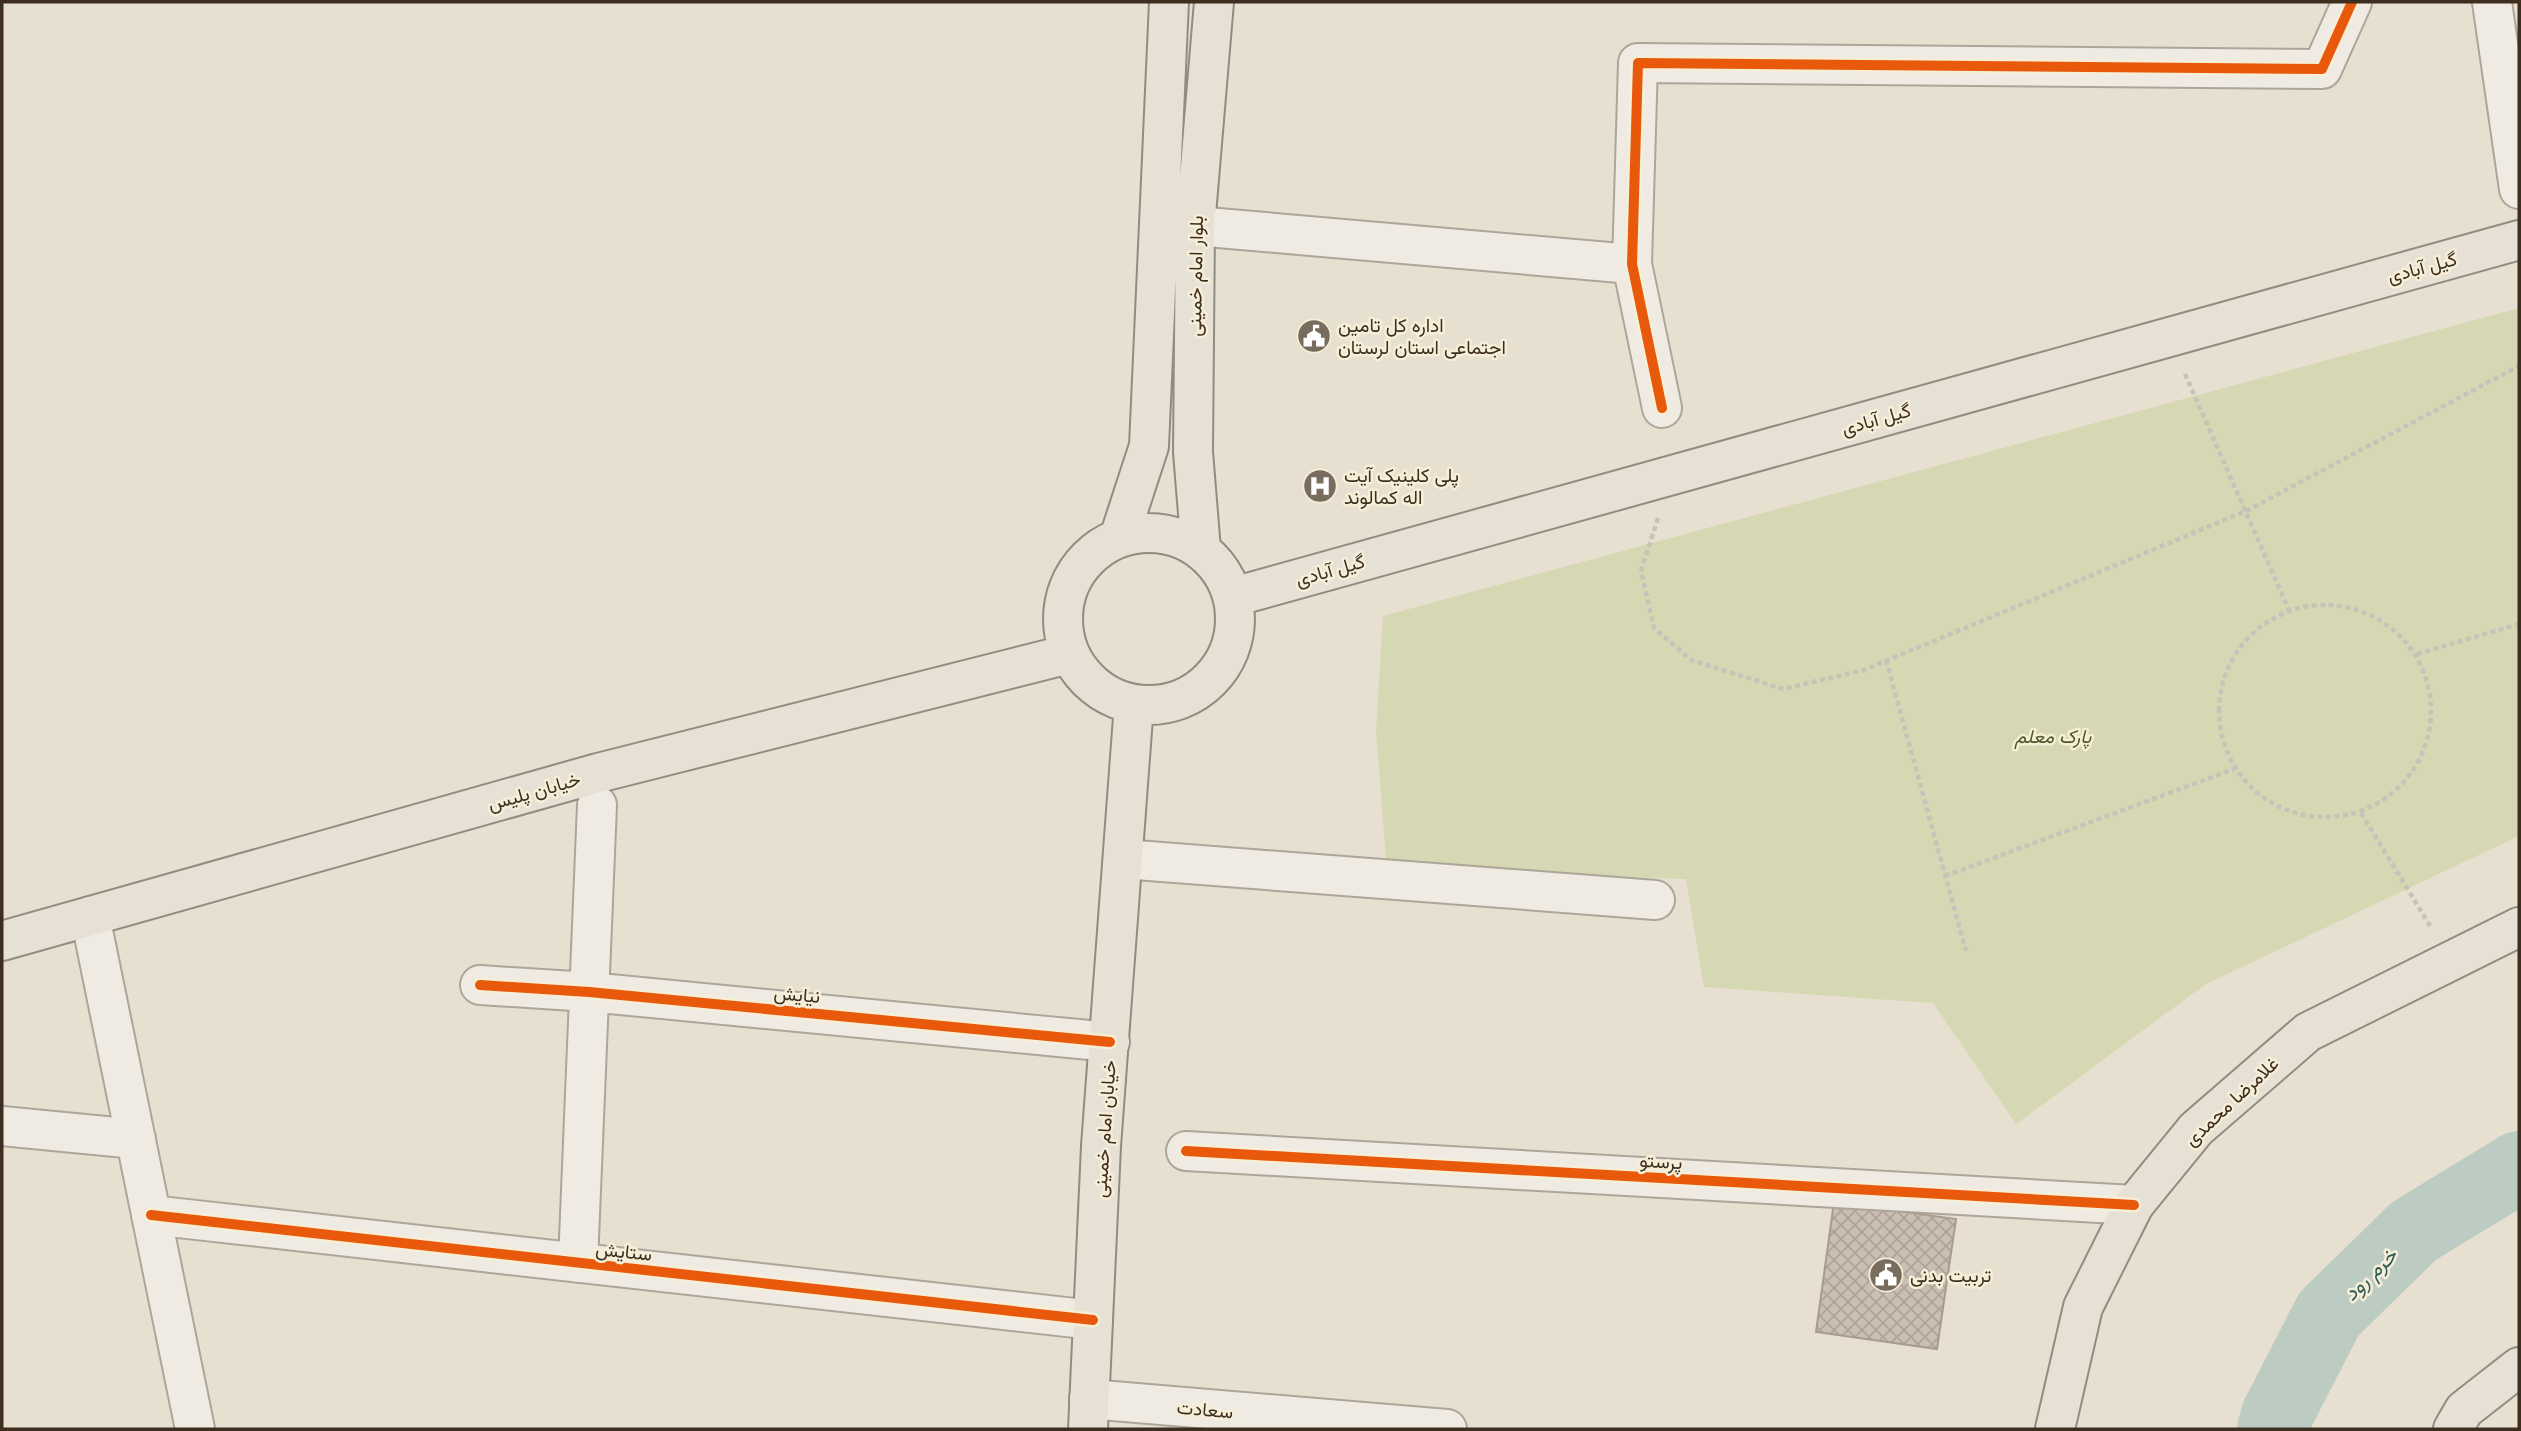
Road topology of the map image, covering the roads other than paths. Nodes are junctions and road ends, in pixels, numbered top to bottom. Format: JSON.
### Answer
{"nodes":[{"id":1,"x":1169,"y":2,"type":"edge"},
{"id":2,"x":1214,"y":2,"type":"edge"},
{"id":3,"x":2352,"y":2,"type":"edge"},
{"id":4,"x":2492,"y":2,"type":"edge"},
{"id":5,"x":2519,"y":189,"type":"edge"},
{"id":6,"x":1195,"y":226,"type":"junction"},
{"id":7,"x":2519,"y":240,"type":"edge"},
{"id":8,"x":1632,"y":264,"type":"junction"},
{"id":9,"x":1662,"y":408,"type":"dead end"},
{"id":10,"x":1119,"y":538,"type":"junction"},
{"id":11,"x":1201,"y":550,"type":"junction"},
{"id":12,"x":1233,"y":597,"type":"junction"},
{"id":13,"x":1069,"y":654,"type":"junction"},
{"id":14,"x":1134,"y":704,"type":"junction"},
{"id":15,"x":597,"y":805,"type":"dead end"},
{"id":16,"x":1123,"y":859,"type":"junction"},
{"id":17,"x":1656,"y":901,"type":"dead end"},
{"id":18,"x":90,"y":916,"type":"junction"},
{"id":19,"x":2519,"y":927,"type":"edge"},
{"id":20,"x":2,"y":941,"type":"edge"},
{"id":21,"x":480,"y":985,"type":"dead end"},
{"id":22,"x":589,"y":992,"type":"junction"},
{"id":23,"x":1110,"y":1042,"type":"junction"},
{"id":24,"x":2,"y":1126,"type":"edge"},
{"id":25,"x":136,"y":1139,"type":"junction"},
{"id":26,"x":1186,"y":1151,"type":"dead end"},
{"id":27,"x":2134,"y":1205,"type":"junction"},
{"id":28,"x":151,"y":1215,"type":"junction"},
{"id":29,"x":578,"y":1263,"type":"junction"},
{"id":30,"x":1093,"y":1320,"type":"junction"},
{"id":31,"x":2519,"y":1367,"type":"edge"},
{"id":32,"x":1088,"y":1414,"type":"edge"},
{"id":33,"x":195,"y":1429,"type":"edge"},
{"id":34,"x":1447,"y":1429,"type":"edge"},
{"id":35,"x":2055,"y":1429,"type":"edge"},
{"id":36,"x":2453,"y":1429,"type":"edge"}],
"edges":[{"from":1,"to":10,"type":"main road","name":"بلوار امام خمینی"},
{"from":2,"to":6,"type":"main road","name":"بلوار امام خمینی"},
{"from":3,"to":8,"type":"street"},
{"from":4,"to":5,"type":"street"},
{"from":6,"to":8,"type":"street"},
{"from":6,"to":11,"type":"main road","name":"بلوار امام خمینی"},
{"from":7,"to":12,"type":"main road","name":"گیل آبادی"},
{"from":8,"to":9,"type":"street"},
{"from":10,"to":11,"type":"main road"},
{"from":10,"to":13,"type":"main road"},
{"from":11,"to":12,"type":"main road"},
{"from":12,"to":14,"type":"main road"},
{"from":13,"to":14,"type":"main road"},
{"from":13,"to":18,"type":"main road","name":"خیابان پلیس"},
{"from":14,"to":16,"type":"main road","name":"خیابان امام خمینی"},
{"from":15,"to":22,"type":"street"},
{"from":16,"to":17,"type":"street"},
{"from":16,"to":23,"type":"main road","name":"خیابان امام خمینی"},
{"from":18,"to":20,"type":"main road","name":"خیابان پلیس"},
{"from":18,"to":25,"type":"street"},
{"from":19,"to":27,"type":"main road","name":"غلامرضا محمدی"},
{"from":21,"to":22,"type":"street","name":"نیایش"},
{"from":22,"to":23,"type":"street","name":"نیایش"},
{"from":22,"to":29,"type":"street"},
{"from":23,"to":30,"type":"main road","name":"خیابان امام خمینی"},
{"from":24,"to":25,"type":"street"},
{"from":25,"to":28,"type":"street"},
{"from":26,"to":27,"type":"street","name":"پرستو"},
{"from":27,"to":35,"type":"main road","name":"غلامرضا محمدی"},
{"from":28,"to":29,"type":"street","name":"ستایش"},
{"from":28,"to":33,"type":"street"},
{"from":29,"to":30,"type":"street","name":"ستایش"},
{"from":30,"to":32,"type":"main road","name":"خیابان امام خمینی"},
{"from":31,"to":36,"type":"main road"},
{"from":32,"to":34,"type":"street","name":"سعادت"}]}
